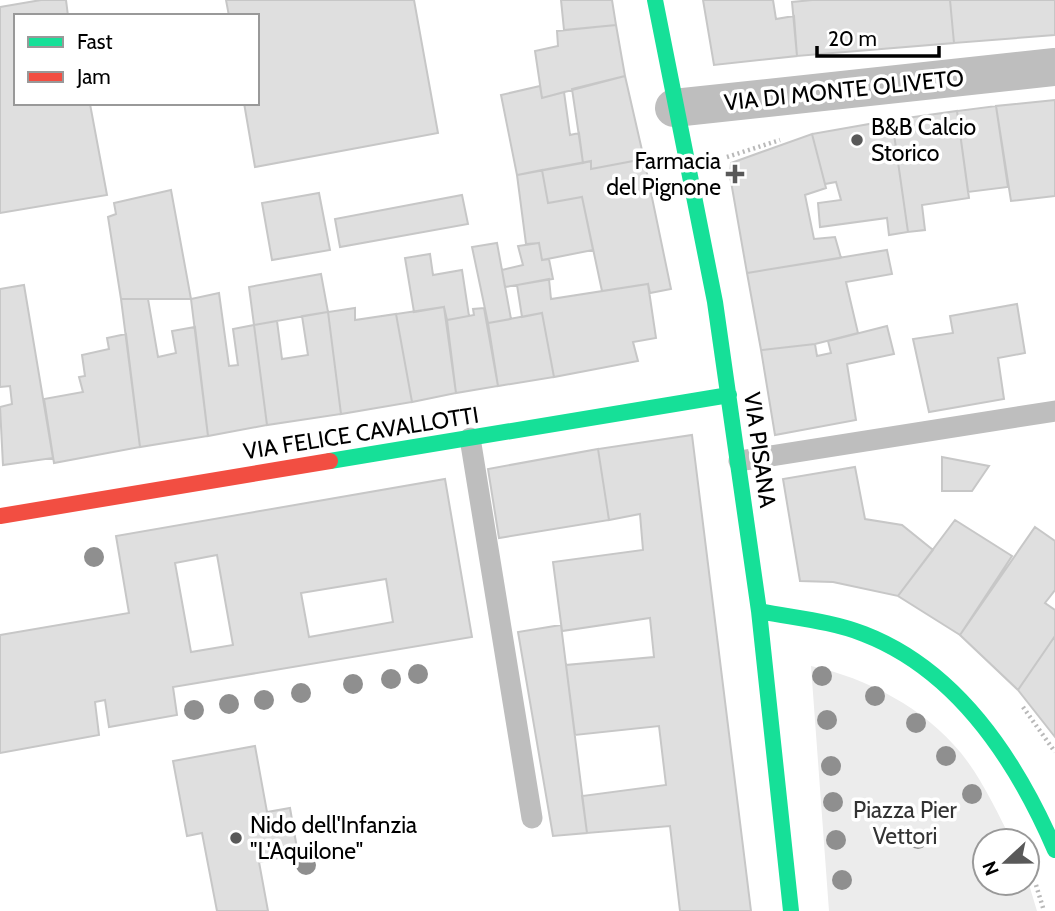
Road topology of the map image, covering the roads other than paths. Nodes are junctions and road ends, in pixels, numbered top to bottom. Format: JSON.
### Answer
{"nodes":[{"id":1,"x":655,"y":0,"type":"edge"},
{"id":2,"x":1055,"y":67,"type":"edge"},
{"id":3,"x":674,"y":108,"type":"junction"},
{"id":4,"x":729,"y":395,"type":"junction"},
{"id":5,"x":1055,"y":411,"type":"edge"},
{"id":6,"x":470,"y":438,"type":"junction"},
{"id":7,"x":739,"y":461,"type":"junction"},
{"id":8,"x":0,"y":516,"type":"edge"},
{"id":9,"x":759,"y":611,"type":"junction"},
{"id":10,"x":532,"y":818,"type":"dead end"},
{"id":11,"x":1055,"y":850,"type":"edge"},
{"id":12,"x":791,"y":911,"type":"edge"}],
"edges":[{"from":1,"to":3,"type":"street","name":"VIA PISANA"},
{"from":2,"to":3,"type":"street","name":"VIA DI MONTE OLIVETO"},
{"from":3,"to":4,"type":"street","name":"VIA PISANA"},
{"from":4,"to":6,"type":"street","name":"VIA FELICE CAVALLOTTI"},
{"from":4,"to":7,"type":"street","name":"VIA PISANA"},
{"from":5,"to":7,"type":"lane"},
{"from":6,"to":8,"type":"street","name":"VIA FELICE CAVALLOTTI"},
{"from":6,"to":10,"type":"lane"},
{"from":7,"to":9,"type":"street","name":"VIA PISANA"},
{"from":9,"to":11,"type":"street"},
{"from":9,"to":12,"type":"street","name":"VIA PISANA"}]}
